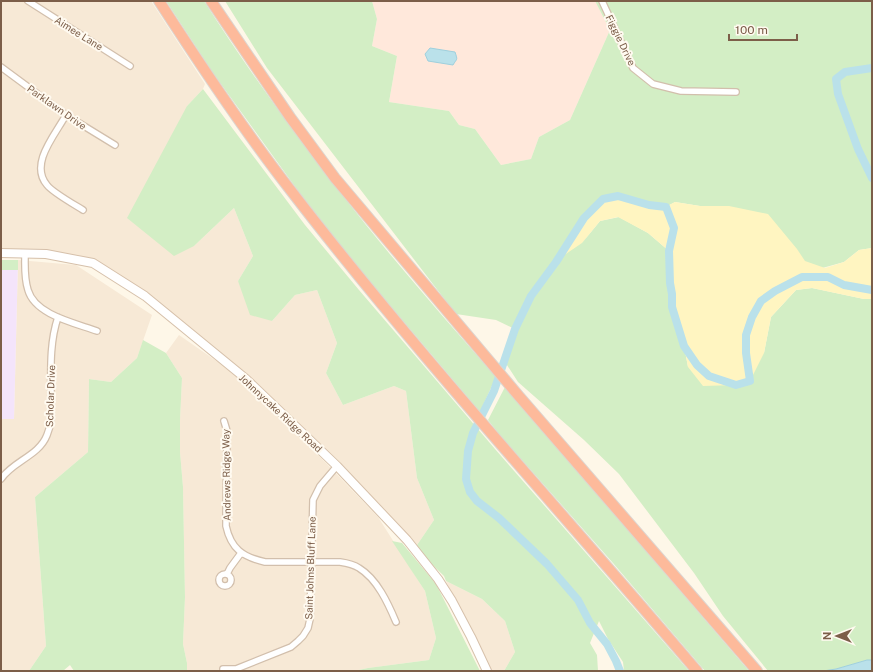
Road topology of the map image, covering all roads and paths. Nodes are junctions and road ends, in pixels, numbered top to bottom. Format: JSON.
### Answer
{"nodes":[{"id":1,"x":28,"y":1,"type":"edge"},
{"id":2,"x":158,"y":1,"type":"edge"},
{"id":3,"x":211,"y":1,"type":"edge"},
{"id":4,"x":602,"y":1,"type":"edge"},
{"id":5,"x":130,"y":66,"type":"dead end"},
{"id":6,"x":1,"y":68,"type":"edge"},
{"id":7,"x":736,"y":92,"type":"dead end"},
{"id":8,"x":66,"y":116,"type":"junction"},
{"id":9,"x":115,"y":145,"type":"dead end"},
{"id":10,"x":83,"y":210,"type":"dead end"},
{"id":11,"x":1,"y":253,"type":"edge"},
{"id":12,"x":25,"y":253,"type":"junction"},
{"id":13,"x":58,"y":317,"type":"junction"},
{"id":14,"x":97,"y":331,"type":"dead end"},
{"id":15,"x":224,"y":422,"type":"dead end"},
{"id":16,"x":337,"y":466,"type":"junction"},
{"id":17,"x":1,"y":479,"type":"edge"},
{"id":18,"x":241,"y":553,"type":"junction"},
{"id":19,"x":311,"y":562,"type":"junction"},
{"id":20,"x":227,"y":574,"type":"dead end"},
{"id":21,"x":396,"y":622,"type":"dead end"},
{"id":22,"x":223,"y":669,"type":"dead end"},
{"id":23,"x":486,"y":671,"type":"edge"},
{"id":24,"x":697,"y":671,"type":"edge"},
{"id":25,"x":757,"y":671,"type":"edge"}],
"edges":[{"from":1,"to":5,"type":"street","name":"Aimee Lane"},
{"from":2,"to":24,"type":"highway"},
{"from":3,"to":25,"type":"highway"},
{"from":4,"to":7,"type":"street","name":"Figgie Drive"},
{"from":6,"to":8,"type":"street","name":"Parklawn Drive"},
{"from":8,"to":9,"type":"street","name":"Parklawn Drive"},
{"from":8,"to":10,"type":"street"},
{"from":11,"to":12,"type":"main road","name":"Johnnycake Ridge Road"},
{"from":12,"to":13,"type":"street"},
{"from":12,"to":16,"type":"main road","name":"Johnnycake Ridge Road"},
{"from":13,"to":14,"type":"street"},
{"from":13,"to":17,"type":"street","name":"Scholar Drive"},
{"from":15,"to":18,"type":"street","name":"Andrews Ridge Way"},
{"from":16,"to":19,"type":"street","name":"Saint Johns Bluff Lane"},
{"from":16,"to":23,"type":"main road","name":"Johnnycake Ridge Road"},
{"from":18,"to":19,"type":"street"},
{"from":18,"to":20,"type":"street"},
{"from":19,"to":21,"type":"street"},
{"from":19,"to":22,"type":"street","name":"Saint Johns Bluff Lane"}]}
